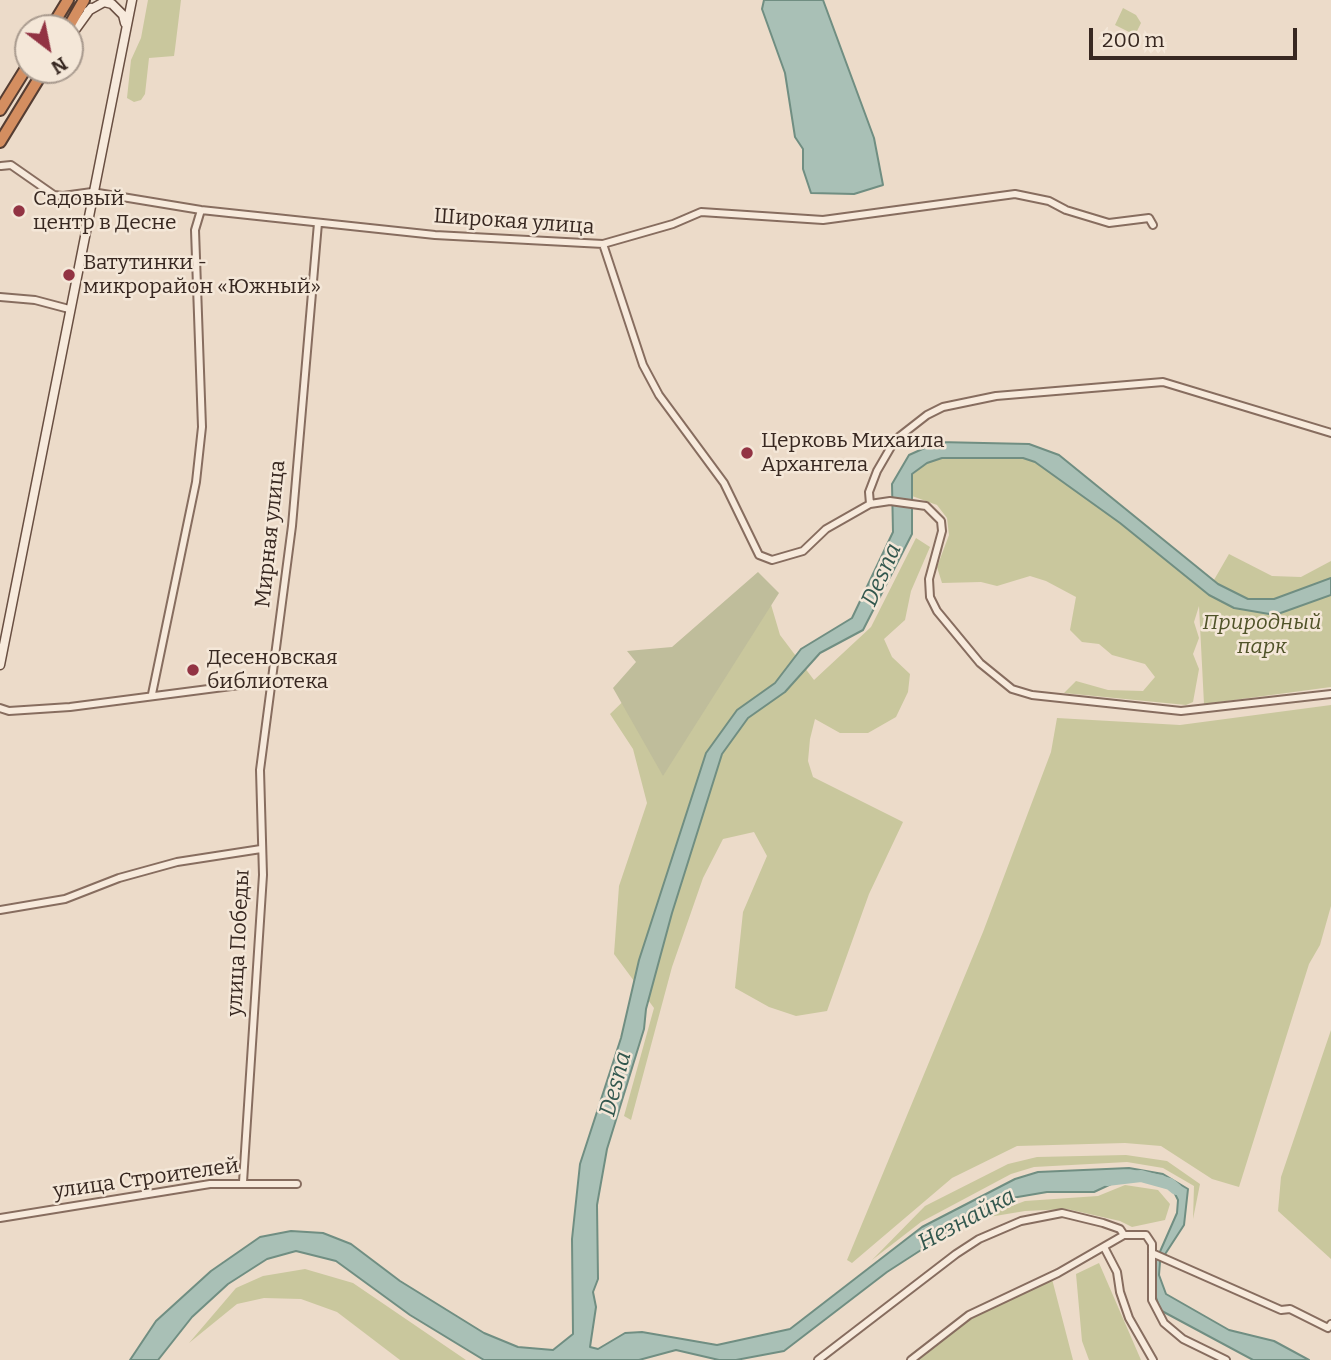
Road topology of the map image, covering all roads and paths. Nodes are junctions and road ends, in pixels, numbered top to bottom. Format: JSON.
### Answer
{"nodes":[{"id":1,"x":96,"y":0,"type":"edge"},
{"id":2,"x":132,"y":0,"type":"edge"},
{"id":3,"x":86,"y":6,"type":"edge"},
{"id":4,"x":125,"y":29,"type":"junction"},
{"id":5,"x":16,"y":84,"type":"edge"},
{"id":6,"x":35,"y":84,"type":"edge"},
{"id":7,"x":0,"y":110,"type":"edge"},
{"id":8,"x":0,"y":142,"type":"edge"},
{"id":9,"x":1,"y":166,"type":"edge"},
{"id":10,"x":92,"y":192,"type":"junction"},
{"id":11,"x":201,"y":209,"type":"junction"},
{"id":12,"x":318,"y":223,"type":"junction"},
{"id":13,"x":1153,"y":225,"type":"dead end"},
{"id":14,"x":603,"y":244,"type":"junction"},
{"id":15,"x":0,"y":297,"type":"edge"},
{"id":16,"x":69,"y":309,"type":"junction"},
{"id":17,"x":1331,"y":433,"type":"edge"},
{"id":18,"x":870,"y":504,"type":"junction"},
{"id":19,"x":0,"y":665,"type":"edge"},
{"id":20,"x":270,"y":681,"type":"junction"},
{"id":21,"x":152,"y":694,"type":"junction"},
{"id":22,"x":1331,"y":694,"type":"edge"},
{"id":23,"x":0,"y":708,"type":"edge"},
{"id":24,"x":261,"y":849,"type":"junction"},
{"id":25,"x":0,"y":910,"type":"edge"},
{"id":26,"x":243,"y":1182,"type":"junction"},
{"id":27,"x":297,"y":1184,"type":"dead end"},
{"id":28,"x":0,"y":1218,"type":"edge"},
{"id":29,"x":1124,"y":1235,"type":"junction"},
{"id":30,"x":1104,"y":1247,"type":"junction"},
{"id":31,"x":1154,"y":1254,"type":"junction"},
{"id":32,"x":1331,"y":1324,"type":"edge"},
{"id":33,"x":818,"y":1360,"type":"edge"},
{"id":34,"x":911,"y":1360,"type":"edge"},
{"id":35,"x":1153,"y":1360,"type":"edge"},
{"id":36,"x":1226,"y":1360,"type":"edge"}],
"edges":[{"from":1,"to":3,"type":"street"},
{"from":2,"to":4,"type":"street"},
{"from":3,"to":4,"type":"street"},
{"from":4,"to":10,"type":"street"},
{"from":5,"to":7,"type":"highway"},
{"from":6,"to":8,"type":"highway"},
{"from":9,"to":10,"type":"street","name":"Широкая улица"},
{"from":10,"to":11,"type":"street","name":"Широкая улица"},
{"from":10,"to":16,"type":"street"},
{"from":11,"to":12,"type":"street","name":"Широкая улица"},
{"from":11,"to":21,"type":"street"},
{"from":12,"to":14,"type":"street","name":"Широкая улица"},
{"from":12,"to":20,"type":"street","name":"Мирная улица"},
{"from":13,"to":14,"type":"street"},
{"from":14,"to":18,"type":"street","name":"Широкая улица"},
{"from":15,"to":16,"type":"street"},
{"from":16,"to":19,"type":"street"},
{"from":17,"to":18,"type":"street"},
{"from":18,"to":22,"type":"street"},
{"from":20,"to":21,"type":"street"},
{"from":20,"to":24,"type":"street","name":"Мирная улица"},
{"from":21,"to":23,"type":"street"},
{"from":24,"to":25,"type":"street","name":"улица Победы"},
{"from":24,"to":26,"type":"street","name":"улица Победы"},
{"from":26,"to":27,"type":"street","name":"улица Строителей"},
{"from":26,"to":28,"type":"street","name":"улица Строителей"},
{"from":29,"to":30,"type":"street"},
{"from":29,"to":31,"type":"street"},
{"from":29,"to":33,"type":"street"},
{"from":30,"to":34,"type":"street"},
{"from":30,"to":35,"type":"street"},
{"from":31,"to":32,"type":"street"},
{"from":31,"to":36,"type":"street"}]}
